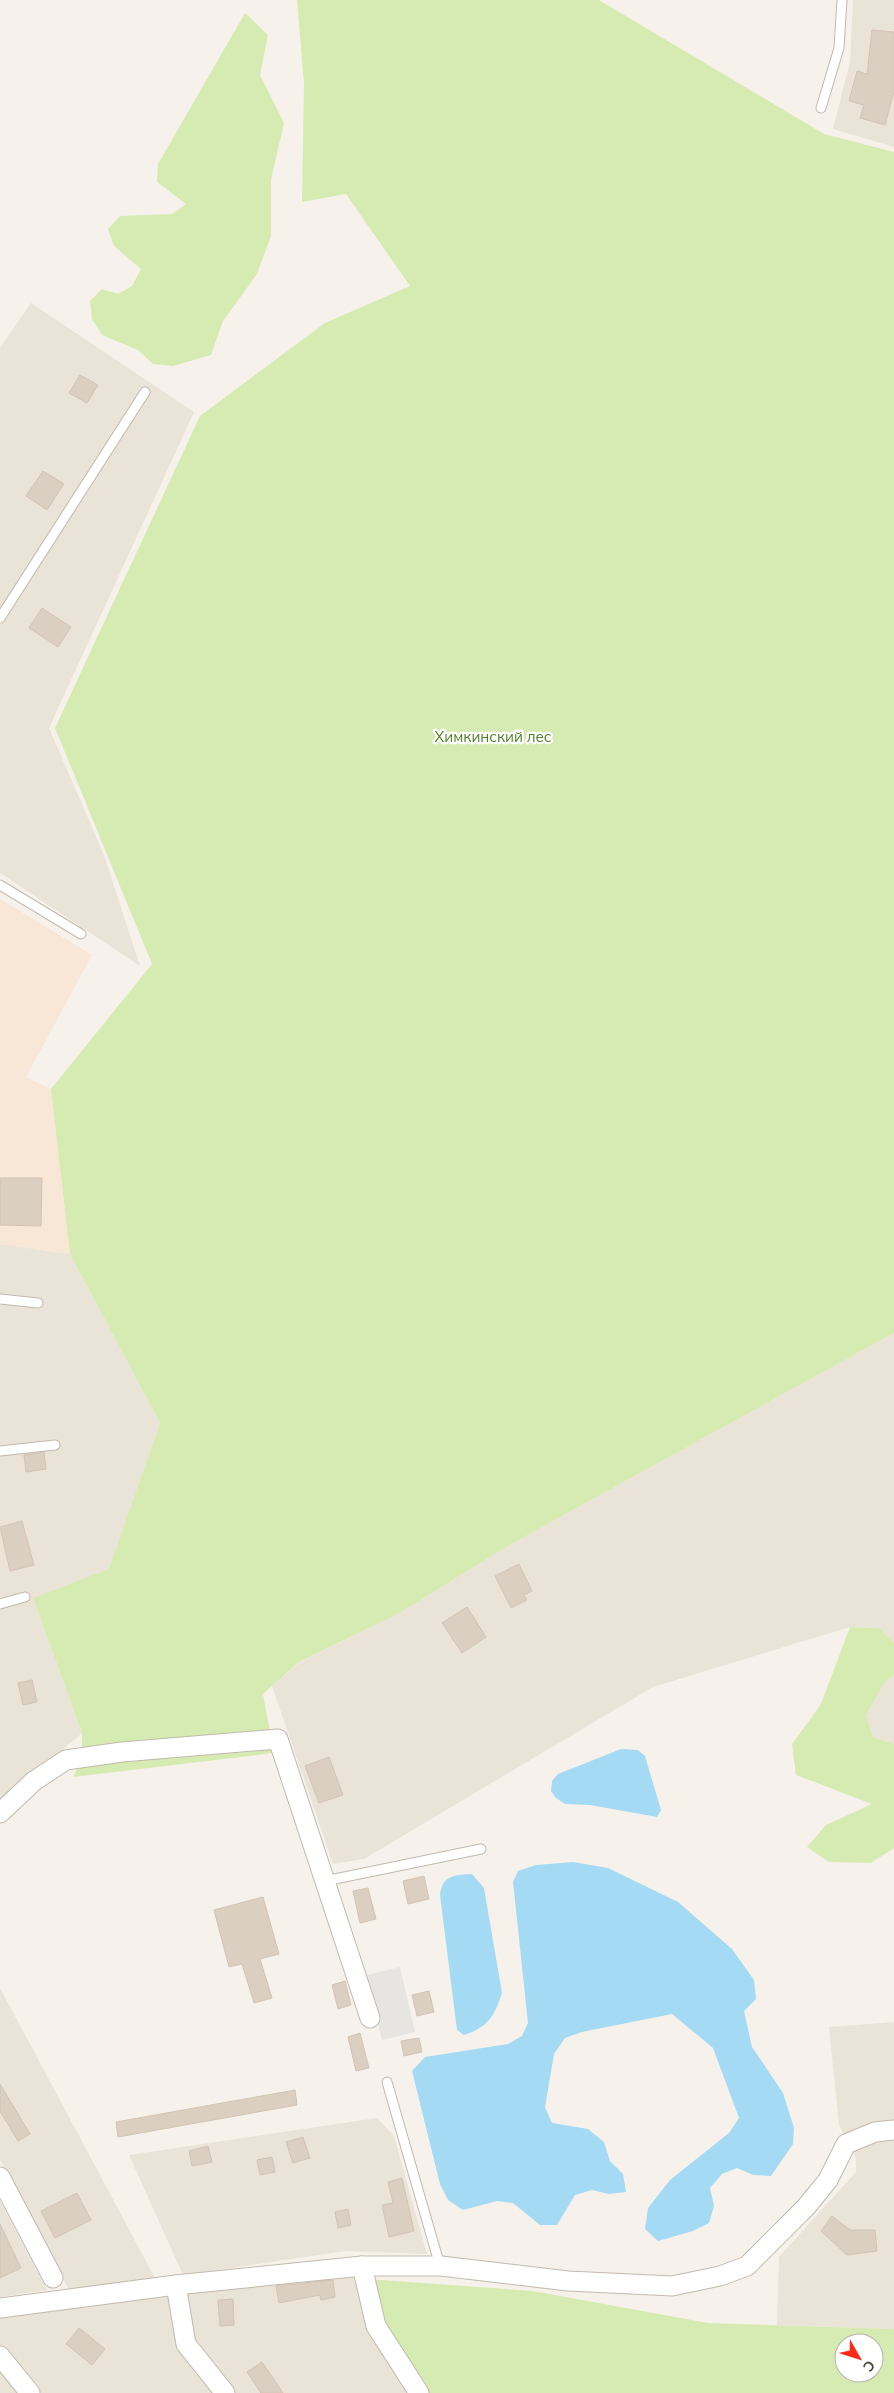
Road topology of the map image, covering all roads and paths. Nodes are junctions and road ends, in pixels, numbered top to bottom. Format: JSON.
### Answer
{"nodes":[{"id":1,"x":842,"y":0,"type":"edge"},
{"id":2,"x":821,"y":108,"type":"dead end"},
{"id":3,"x":145,"y":392,"type":"dead end"},
{"id":4,"x":0,"y":618,"type":"edge"},
{"id":5,"x":0,"y":885,"type":"edge"},
{"id":6,"x":81,"y":934,"type":"dead end"},
{"id":7,"x":0,"y":1299,"type":"edge"},
{"id":8,"x":38,"y":1303,"type":"dead end"},
{"id":9,"x":55,"y":1445,"type":"dead end"},
{"id":10,"x":0,"y":1451,"type":"edge"},
{"id":11,"x":25,"y":1597,"type":"dead end"},
{"id":12,"x":0,"y":1604,"type":"edge"},
{"id":13,"x":0,"y":1814,"type":"edge"},
{"id":14,"x":481,"y":1849,"type":"dead end"},
{"id":15,"x":325,"y":1881,"type":"junction"},
{"id":16,"x":370,"y":2018,"type":"dead end"},
{"id":17,"x":387,"y":2082,"type":"dead end"},
{"id":18,"x":894,"y":2130,"type":"edge"},
{"id":19,"x":0,"y":2177,"type":"edge"},
{"id":20,"x":362,"y":2266,"type":"junction"},
{"id":21,"x":440,"y":2266,"type":"junction"},
{"id":22,"x":53,"y":2278,"type":"dead end"},
{"id":23,"x":176,"y":2284,"type":"junction"},
{"id":24,"x":0,"y":2308,"type":"edge"},
{"id":25,"x":0,"y":2356,"type":"edge"},
{"id":26,"x":30,"y":2393,"type":"edge"},
{"id":27,"x":225,"y":2393,"type":"edge"},
{"id":28,"x":419,"y":2393,"type":"edge"}],
"edges":[{"from":1,"to":2,"type":"lane"},
{"from":3,"to":4,"type":"lane"},
{"from":5,"to":6,"type":"lane"},
{"from":7,"to":8,"type":"lane"},
{"from":9,"to":10,"type":"lane"},
{"from":11,"to":12,"type":"lane"},
{"from":13,"to":15,"type":"street"},
{"from":14,"to":15,"type":"lane"},
{"from":15,"to":16,"type":"street"},
{"from":17,"to":21,"type":"lane"},
{"from":18,"to":21,"type":"street"},
{"from":19,"to":22,"type":"street"},
{"from":20,"to":21,"type":"street"},
{"from":20,"to":23,"type":"street"},
{"from":20,"to":28,"type":"street"},
{"from":23,"to":24,"type":"street"},
{"from":23,"to":27,"type":"street"},
{"from":25,"to":26,"type":"street"}]}
